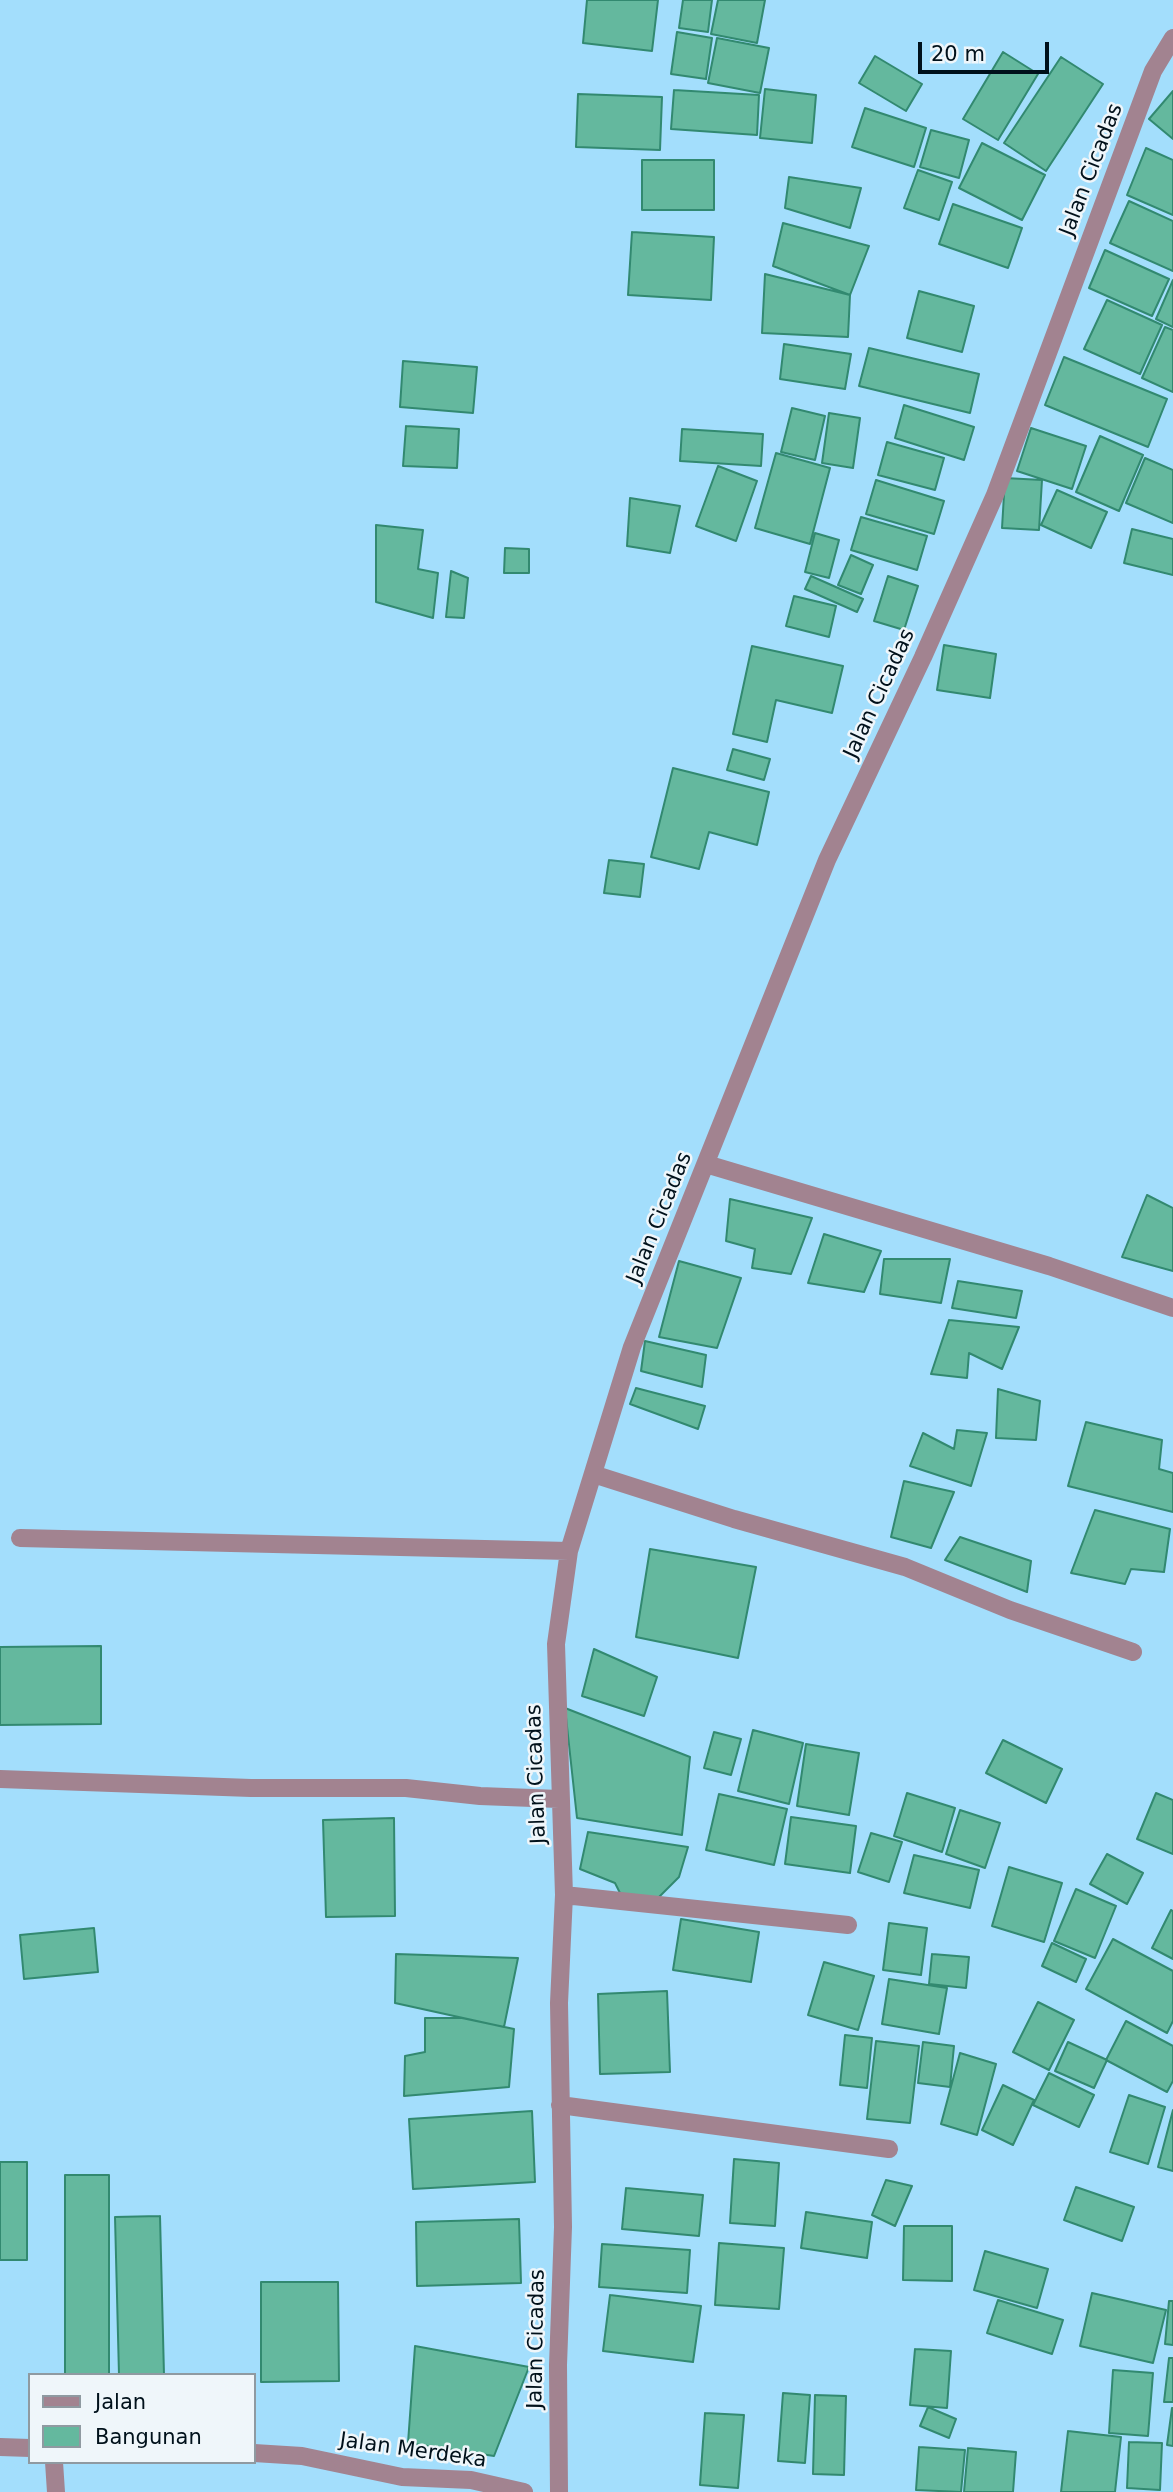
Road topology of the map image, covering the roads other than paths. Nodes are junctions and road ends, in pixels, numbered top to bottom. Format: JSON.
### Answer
{"nodes":[{"id":1,"x":1173,"y":38,"type":"edge"},
{"id":2,"x":706,"y":1164,"type":"junction"},
{"id":3,"x":1173,"y":1308,"type":"edge"},
{"id":4,"x":593,"y":1474,"type":"junction"},
{"id":5,"x":20,"y":1538,"type":"dead end"},
{"id":6,"x":569,"y":1551,"type":"junction"},
{"id":7,"x":1133,"y":1652,"type":"dead end"},
{"id":8,"x":0,"y":1779,"type":"edge"},
{"id":9,"x":559,"y":1798,"type":"junction"},
{"id":10,"x":564,"y":1895,"type":"junction"},
{"id":11,"x":848,"y":1925,"type":"dead end"},
{"id":12,"x":560,"y":2105,"type":"junction"},
{"id":13,"x":889,"y":2149,"type":"dead end"},
{"id":14,"x":0,"y":2447,"type":"edge"},
{"id":15,"x":28,"y":2448,"type":"edge"},
{"id":16,"x":256,"y":2453,"type":"edge"},
{"id":17,"x":54,"y":2464,"type":"edge"},
{"id":18,"x":402,"y":2484,"type":"edge"},
{"id":19,"x":56,"y":2492,"type":"edge"},
{"id":20,"x":524,"y":2492,"type":"edge"},
{"id":21,"x":559,"y":2492,"type":"edge"}],
"edges":[{"from":1,"to":2,"type":"street","name":"Jalan Cicadas"},
{"from":2,"to":3,"type":"street"},
{"from":2,"to":4,"type":"street","name":"Jalan Cicadas"},
{"from":4,"to":6,"type":"street","name":"Jalan Cicadas"},
{"from":4,"to":7,"type":"street"},
{"from":5,"to":6,"type":"street"},
{"from":6,"to":9,"type":"street","name":"Jalan Cicadas"},
{"from":8,"to":9,"type":"street"},
{"from":9,"to":10,"type":"street","name":"Jalan Cicadas"},
{"from":10,"to":11,"type":"street"},
{"from":10,"to":12,"type":"street","name":"Jalan Cicadas"},
{"from":12,"to":13,"type":"street"},
{"from":12,"to":21,"type":"street","name":"Jalan Cicadas"},
{"from":14,"to":15,"type":"street"},
{"from":16,"to":18,"type":"street","name":"Jalan Merdeka"},
{"from":17,"to":19,"type":"street"},
{"from":18,"to":20,"type":"street","name":"Jalan Merdeka"}]}
